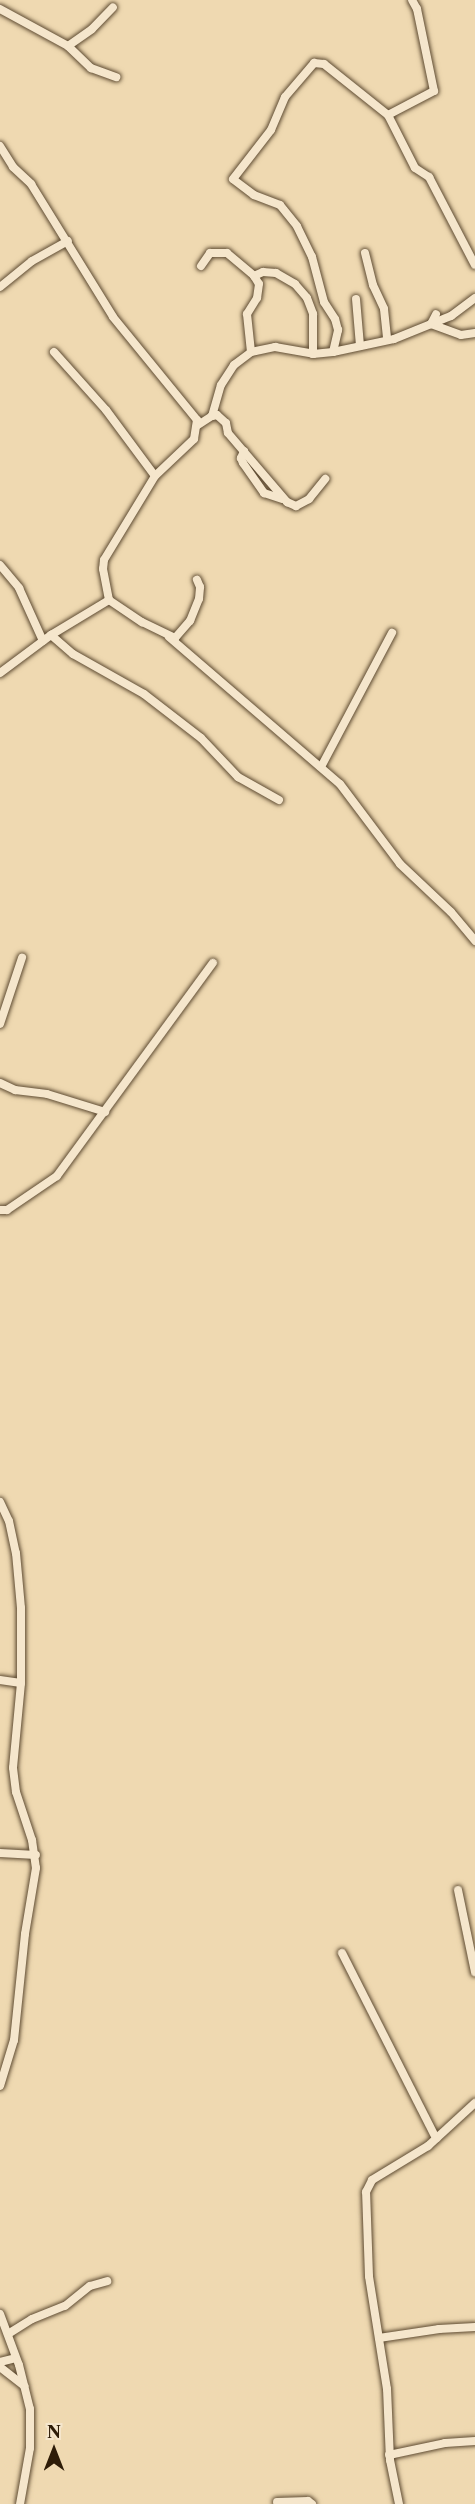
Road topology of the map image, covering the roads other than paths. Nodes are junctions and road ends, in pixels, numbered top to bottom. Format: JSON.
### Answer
{"nodes":[{"id":1,"x":412,"y":0,"type":"edge"},
{"id":2,"x":113,"y":7,"type":"dead end"},
{"id":3,"x":0,"y":9,"type":"edge"},
{"id":4,"x":68,"y":46,"type":"junction"},
{"id":5,"x":116,"y":77,"type":"dead end"},
{"id":6,"x":388,"y":115,"type":"junction"},
{"id":7,"x":0,"y":146,"type":"edge"},
{"id":8,"x":68,"y":241,"type":"junction"},
{"id":9,"x":365,"y":253,"type":"dead end"},
{"id":10,"x":475,"y":265,"type":"edge"},
{"id":11,"x":201,"y":266,"type":"dead end"},
{"id":12,"x":254,"y":276,"type":"junction"},
{"id":13,"x":0,"y":287,"type":"edge"},
{"id":14,"x":475,"y":298,"type":"edge"},
{"id":15,"x":356,"y":299,"type":"dead end"},
{"id":16,"x":436,"y":314,"type":"dead end"},
{"id":17,"x":431,"y":324,"type":"junction"},
{"id":18,"x":475,"y":333,"type":"edge"},
{"id":19,"x":387,"y":340,"type":"junction"},
{"id":20,"x":360,"y":346,"type":"junction"},
{"id":21,"x":54,"y":352,"type":"dead end"},
{"id":22,"x":251,"y":352,"type":"junction"},
{"id":23,"x":333,"y":352,"type":"junction"},
{"id":24,"x":313,"y":354,"type":"junction"},
{"id":25,"x":212,"y":416,"type":"junction"},
{"id":26,"x":198,"y":425,"type":"junction"},
{"id":27,"x":155,"y":476,"type":"junction"},
{"id":28,"x":326,"y":479,"type":"dead end"},
{"id":29,"x":0,"y":565,"type":"edge"},
{"id":30,"x":197,"y":580,"type":"dead end"},
{"id":31,"x":109,"y":600,"type":"junction"},
{"id":32,"x":392,"y":633,"type":"dead end"},
{"id":33,"x":51,"y":635,"type":"junction"},
{"id":34,"x":169,"y":637,"type":"junction"},
{"id":35,"x":43,"y":641,"type":"junction"},
{"id":36,"x":0,"y":673,"type":"edge"},
{"id":37,"x":321,"y":767,"type":"junction"},
{"id":38,"x":279,"y":800,"type":"dead end"},
{"id":39,"x":475,"y":941,"type":"edge"},
{"id":40,"x":22,"y":958,"type":"dead end"},
{"id":41,"x":213,"y":963,"type":"dead end"},
{"id":42,"x":0,"y":1024,"type":"edge"},
{"id":43,"x":0,"y":1083,"type":"edge"},
{"id":44,"x":105,"y":1112,"type":"junction"},
{"id":45,"x":0,"y":1210,"type":"edge"},
{"id":46,"x":0,"y":1502,"type":"edge"},
{"id":47,"x":0,"y":1680,"type":"edge"},
{"id":48,"x":21,"y":1683,"type":"junction"},
{"id":49,"x":0,"y":1852,"type":"edge"},
{"id":50,"x":36,"y":1855,"type":"junction"},
{"id":51,"x":458,"y":1890,"type":"dead end"},
{"id":52,"x":342,"y":1953,"type":"dead end"},
{"id":53,"x":475,"y":1972,"type":"edge"},
{"id":54,"x":0,"y":2086,"type":"edge"},
{"id":55,"x":475,"y":2103,"type":"edge"},
{"id":56,"x":436,"y":2138,"type":"junction"},
{"id":57,"x":107,"y":2281,"type":"dead end"},
{"id":58,"x":0,"y":2314,"type":"edge"},
{"id":59,"x":475,"y":2327,"type":"edge"},
{"id":60,"x":8,"y":2334,"type":"junction"},
{"id":61,"x":379,"y":2338,"type":"junction"},
{"id":62,"x":16,"y":2358,"type":"junction"},
{"id":63,"x":0,"y":2364,"type":"edge"},
{"id":64,"x":24,"y":2386,"type":"junction"},
{"id":65,"x":475,"y":2441,"type":"edge"},
{"id":66,"x":389,"y":2455,"type":"junction"},
{"id":67,"x":277,"y":2502,"type":"dead end"},
{"id":68,"x":20,"y":2504,"type":"edge"},
{"id":69,"x":312,"y":2504,"type":"edge"},
{"id":70,"x":399,"y":2504,"type":"edge"}],
"edges":[{"from":1,"to":6,"type":"street"},
{"from":2,"to":4,"type":"street"},
{"from":3,"to":4,"type":"street"},
{"from":4,"to":5,"type":"street"},
{"from":6,"to":10,"type":"street"},
{"from":6,"to":23,"type":"street"},
{"from":7,"to":8,"type":"street"},
{"from":8,"to":13,"type":"street"},
{"from":8,"to":26,"type":"street"},
{"from":9,"to":19,"type":"street"},
{"from":11,"to":12,"type":"street"},
{"from":12,"to":22,"type":"street"},
{"from":12,"to":24,"type":"street"},
{"from":14,"to":17,"type":"street"},
{"from":15,"to":20,"type":"street"},
{"from":16,"to":17,"type":"street"},
{"from":17,"to":18,"type":"street"},
{"from":17,"to":19,"type":"street"},
{"from":19,"to":20,"type":"street"},
{"from":20,"to":23,"type":"street"},
{"from":21,"to":27,"type":"street"},
{"from":22,"to":24,"type":"street"},
{"from":22,"to":25,"type":"street"},
{"from":23,"to":24,"type":"street"},
{"from":25,"to":26,"type":"street"},
{"from":25,"to":28,"type":"street"},
{"from":26,"to":27,"type":"street"},
{"from":27,"to":31,"type":"street"},
{"from":29,"to":35,"type":"street"},
{"from":30,"to":34,"type":"street"},
{"from":31,"to":33,"type":"street"},
{"from":31,"to":34,"type":"street"},
{"from":32,"to":37,"type":"street"},
{"from":33,"to":35,"type":"street"},
{"from":33,"to":38,"type":"street"},
{"from":34,"to":37,"type":"street"},
{"from":35,"to":36,"type":"street"},
{"from":37,"to":39,"type":"street"},
{"from":40,"to":42,"type":"street"},
{"from":41,"to":44,"type":"street"},
{"from":43,"to":44,"type":"street"},
{"from":44,"to":45,"type":"street"},
{"from":46,"to":48,"type":"street"},
{"from":47,"to":48,"type":"street"},
{"from":48,"to":50,"type":"street"},
{"from":49,"to":50,"type":"street"},
{"from":50,"to":54,"type":"street"},
{"from":51,"to":53,"type":"street"},
{"from":52,"to":56,"type":"street"},
{"from":55,"to":56,"type":"street"},
{"from":56,"to":61,"type":"street"},
{"from":57,"to":60,"type":"street"},
{"from":58,"to":60,"type":"street"},
{"from":59,"to":61,"type":"street"},
{"from":60,"to":62,"type":"street"},
{"from":61,"to":66,"type":"street"},
{"from":62,"to":63,"type":"street"},
{"from":62,"to":64,"type":"street"},
{"from":63,"to":64,"type":"street"},
{"from":64,"to":68,"type":"street"},
{"from":65,"to":66,"type":"street"},
{"from":66,"to":70,"type":"street"},
{"from":67,"to":69,"type":"street"}]}
